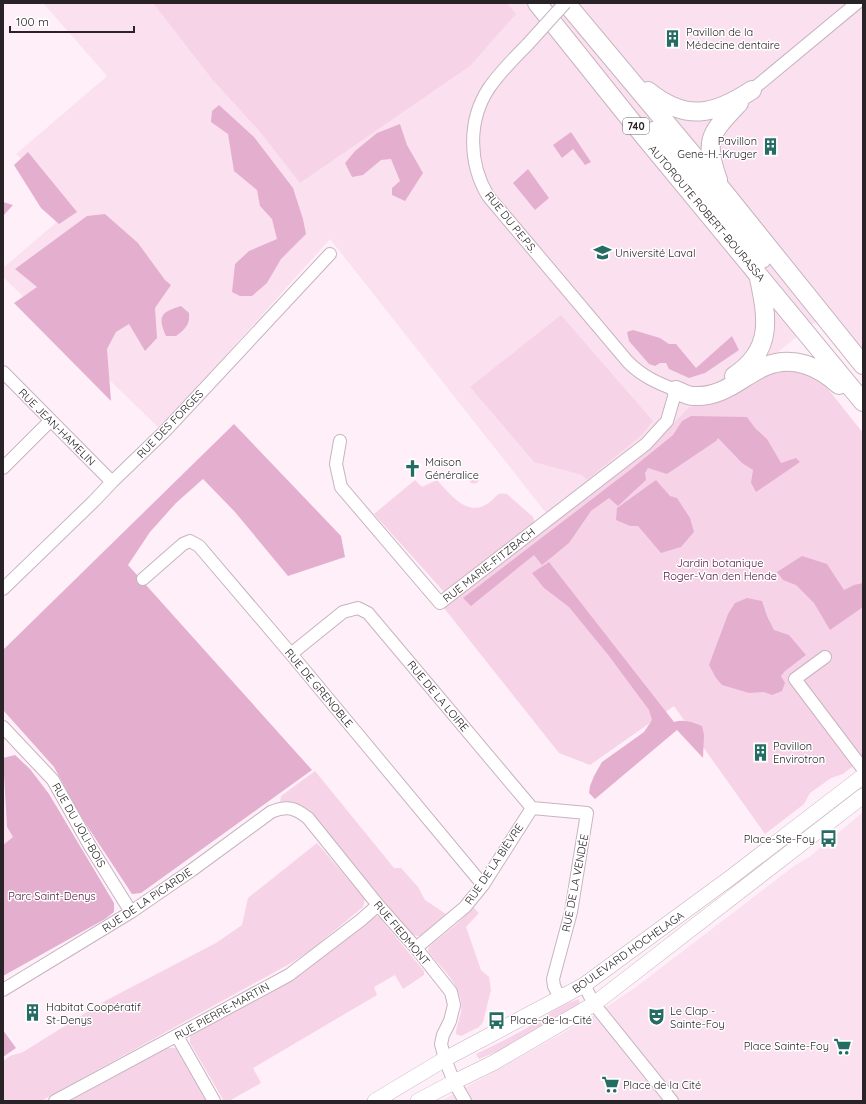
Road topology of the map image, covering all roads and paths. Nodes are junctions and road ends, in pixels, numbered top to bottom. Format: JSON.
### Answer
{"nodes":[{"id":1,"x":532,"y":3,"type":"edge"},
{"id":2,"x":537,"y":3,"type":"edge"},
{"id":3,"x":565,"y":3,"type":"edge"},
{"id":4,"x":857,"y":3,"type":"edge"},
{"id":5,"x":575,"y":49,"type":"junction"},
{"id":6,"x":616,"y":62,"type":"junction"},
{"id":7,"x":752,"y":90,"type":"junction"},
{"id":8,"x":724,"y":192,"type":"junction"},
{"id":9,"x":330,"y":254,"type":"dead end"},
{"id":10,"x":779,"y":260,"type":"junction"},
{"id":11,"x":758,"y":274,"type":"junction"},
{"id":12,"x":863,"y":365,"type":"edge"},
{"id":13,"x":3,"y":372,"type":"edge"},
{"id":14,"x":676,"y":390,"type":"junction"},
{"id":15,"x":863,"y":402,"type":"edge"},
{"id":16,"x":863,"y":408,"type":"edge"},
{"id":17,"x":50,"y":422,"type":"junction"},
{"id":18,"x":340,"y":441,"type":"dead end"},
{"id":19,"x":3,"y":468,"type":"edge"},
{"id":20,"x":112,"y":482,"type":"junction"},
{"id":21,"x":143,"y":579,"type":"dead end"},
{"id":22,"x":3,"y":589,"type":"edge"},
{"id":23,"x":291,"y":654,"type":"junction"},
{"id":24,"x":826,"y":657,"type":"dead end"},
{"id":25,"x":3,"y":726,"type":"edge"},
{"id":26,"x":863,"y":769,"type":"edge"},
{"id":27,"x":863,"y":776,"type":"edge"},
{"id":28,"x":863,"y":796,"type":"edge"},
{"id":29,"x":289,"y":808,"type":"joint"},
{"id":30,"x":532,"y":808,"type":"junction"},
{"id":31,"x":483,"y":885,"type":"junction"},
{"id":32,"x":378,"y":904,"type":"junction"},
{"id":33,"x":131,"y":912,"type":"junction"},
{"id":34,"x":416,"y":948,"type":"junction"},
{"id":35,"x":584,"y":985,"type":"junction"},
{"id":36,"x":3,"y":990,"type":"edge"},
{"id":37,"x":560,"y":998,"type":"junction"},
{"id":38,"x":594,"y":1004,"type":"junction"},
{"id":39,"x":177,"y":1036,"type":"junction"},
{"id":40,"x":444,"y":1059,"type":"junction"},
{"id":41,"x":454,"y":1082,"type":"junction"},
{"id":42,"x":55,"y":1101,"type":"edge"},
{"id":43,"x":214,"y":1101,"type":"edge"},
{"id":44,"x":375,"y":1101,"type":"edge"},
{"id":45,"x":418,"y":1101,"type":"edge"},
{"id":46,"x":465,"y":1101,"type":"edge"},
{"id":47,"x":672,"y":1101,"type":"edge"}],
"edges":[{"from":1,"to":5,"type":"highway"},
{"from":2,"to":5,"type":"highway","name":"AUTOROUTE ROBERT-BOURASSA","number":"740"},
{"from":3,"to":6,"type":"highway","number":"740"},
{"from":3,"to":14,"type":"street","name":"RUE DU P.E.P.S.","bridge":true},
{"from":4,"to":7,"type":"street"},
{"from":5,"to":10,"type":"highway"},
{"from":5,"to":11,"type":"highway","name":"AUTOROUTE ROBERT-BOURASSA","number":"740"},
{"from":6,"to":7,"type":"highway"},
{"from":6,"to":8,"type":"highway","number":"740"},
{"from":7,"to":8,"type":"highway"},
{"from":8,"to":10,"type":"highway","number":"740"},
{"from":9,"to":20,"type":"street","name":"RUE DES FORGES"},
{"from":10,"to":12,"type":"highway","number":"740"},
{"from":11,"to":14,"type":"highway"},
{"from":11,"to":15,"type":"highway","name":"AUTOROUTE ROBERT-BOURASSA","number":"740"},
{"from":13,"to":17,"type":"street","name":"RUE JEAN-HAMELIN"},
{"from":14,"to":16,"type":"highway"},
{"from":14,"to":18,"type":"street","name":"RUE MARIE-FITZBACH"},
{"from":17,"to":19,"type":"street"},
{"from":17,"to":20,"type":"street","name":"RUE JEAN-HAMELIN"},
{"from":20,"to":22,"type":"street","name":"RUE DES FORGES"},
{"from":21,"to":23,"type":"street","name":"RUE DE GRENOBLE"},
{"from":23,"to":30,"type":"street","name":"RUE DE LA LOIRE"},
{"from":23,"to":31,"type":"street","name":"RUE DE GRENOBLE"},
{"from":24,"to":26,"type":"street"},
{"from":25,"to":33,"type":"street","name":"RUE DU JOLI-BOIS"},
{"from":27,"to":35,"type":"main road","name":"BOULEVARD HOCHELAGA"},
{"from":28,"to":38,"type":"main road","name":"BOULEVARD HOCHELAGA"},
{"from":29,"to":32,"type":"street","name":"RUE FIEDMONT"},
{"from":29,"to":33,"type":"street","name":"RUE DE LA PICARDIE"},
{"from":30,"to":31,"type":"street","name":"RUE DE LA BIÈVRE"},
{"from":30,"to":37,"type":"street","name":"RUE DE LA VENDÉE"},
{"from":31,"to":34,"type":"street","name":"RUE DE LA BIÈVRE"},
{"from":32,"to":34,"type":"street","name":"RUE FIEDMONT"},
{"from":32,"to":39,"type":"street","name":"RUE PIERRE-MARTIN"},
{"from":33,"to":36,"type":"street","name":"RUE DE LA PICARDIE"},
{"from":34,"to":40,"type":"street","name":"RUE FIEDMONT"},
{"from":35,"to":37,"type":"main road","name":"BOULEVARD HOCHELAGA"},
{"from":35,"to":38,"type":"street"},
{"from":37,"to":40,"type":"main road","name":"BOULEVARD HOCHELAGA"},
{"from":38,"to":41,"type":"main road","name":"BOULEVARD HOCHELAGA"},
{"from":38,"to":47,"type":"street"},
{"from":39,"to":42,"type":"street","name":"RUE PIERRE-MARTIN"},
{"from":39,"to":43,"type":"street"},
{"from":40,"to":41,"type":"street","name":"RUE FIEDMONT"},
{"from":40,"to":44,"type":"main road","name":"BOULEVARD HOCHELAGA"},
{"from":41,"to":45,"type":"main road","name":"BOULEVARD HOCHELAGA"},
{"from":41,"to":46,"type":"street","name":"RUE FIEDMONT"}]}
